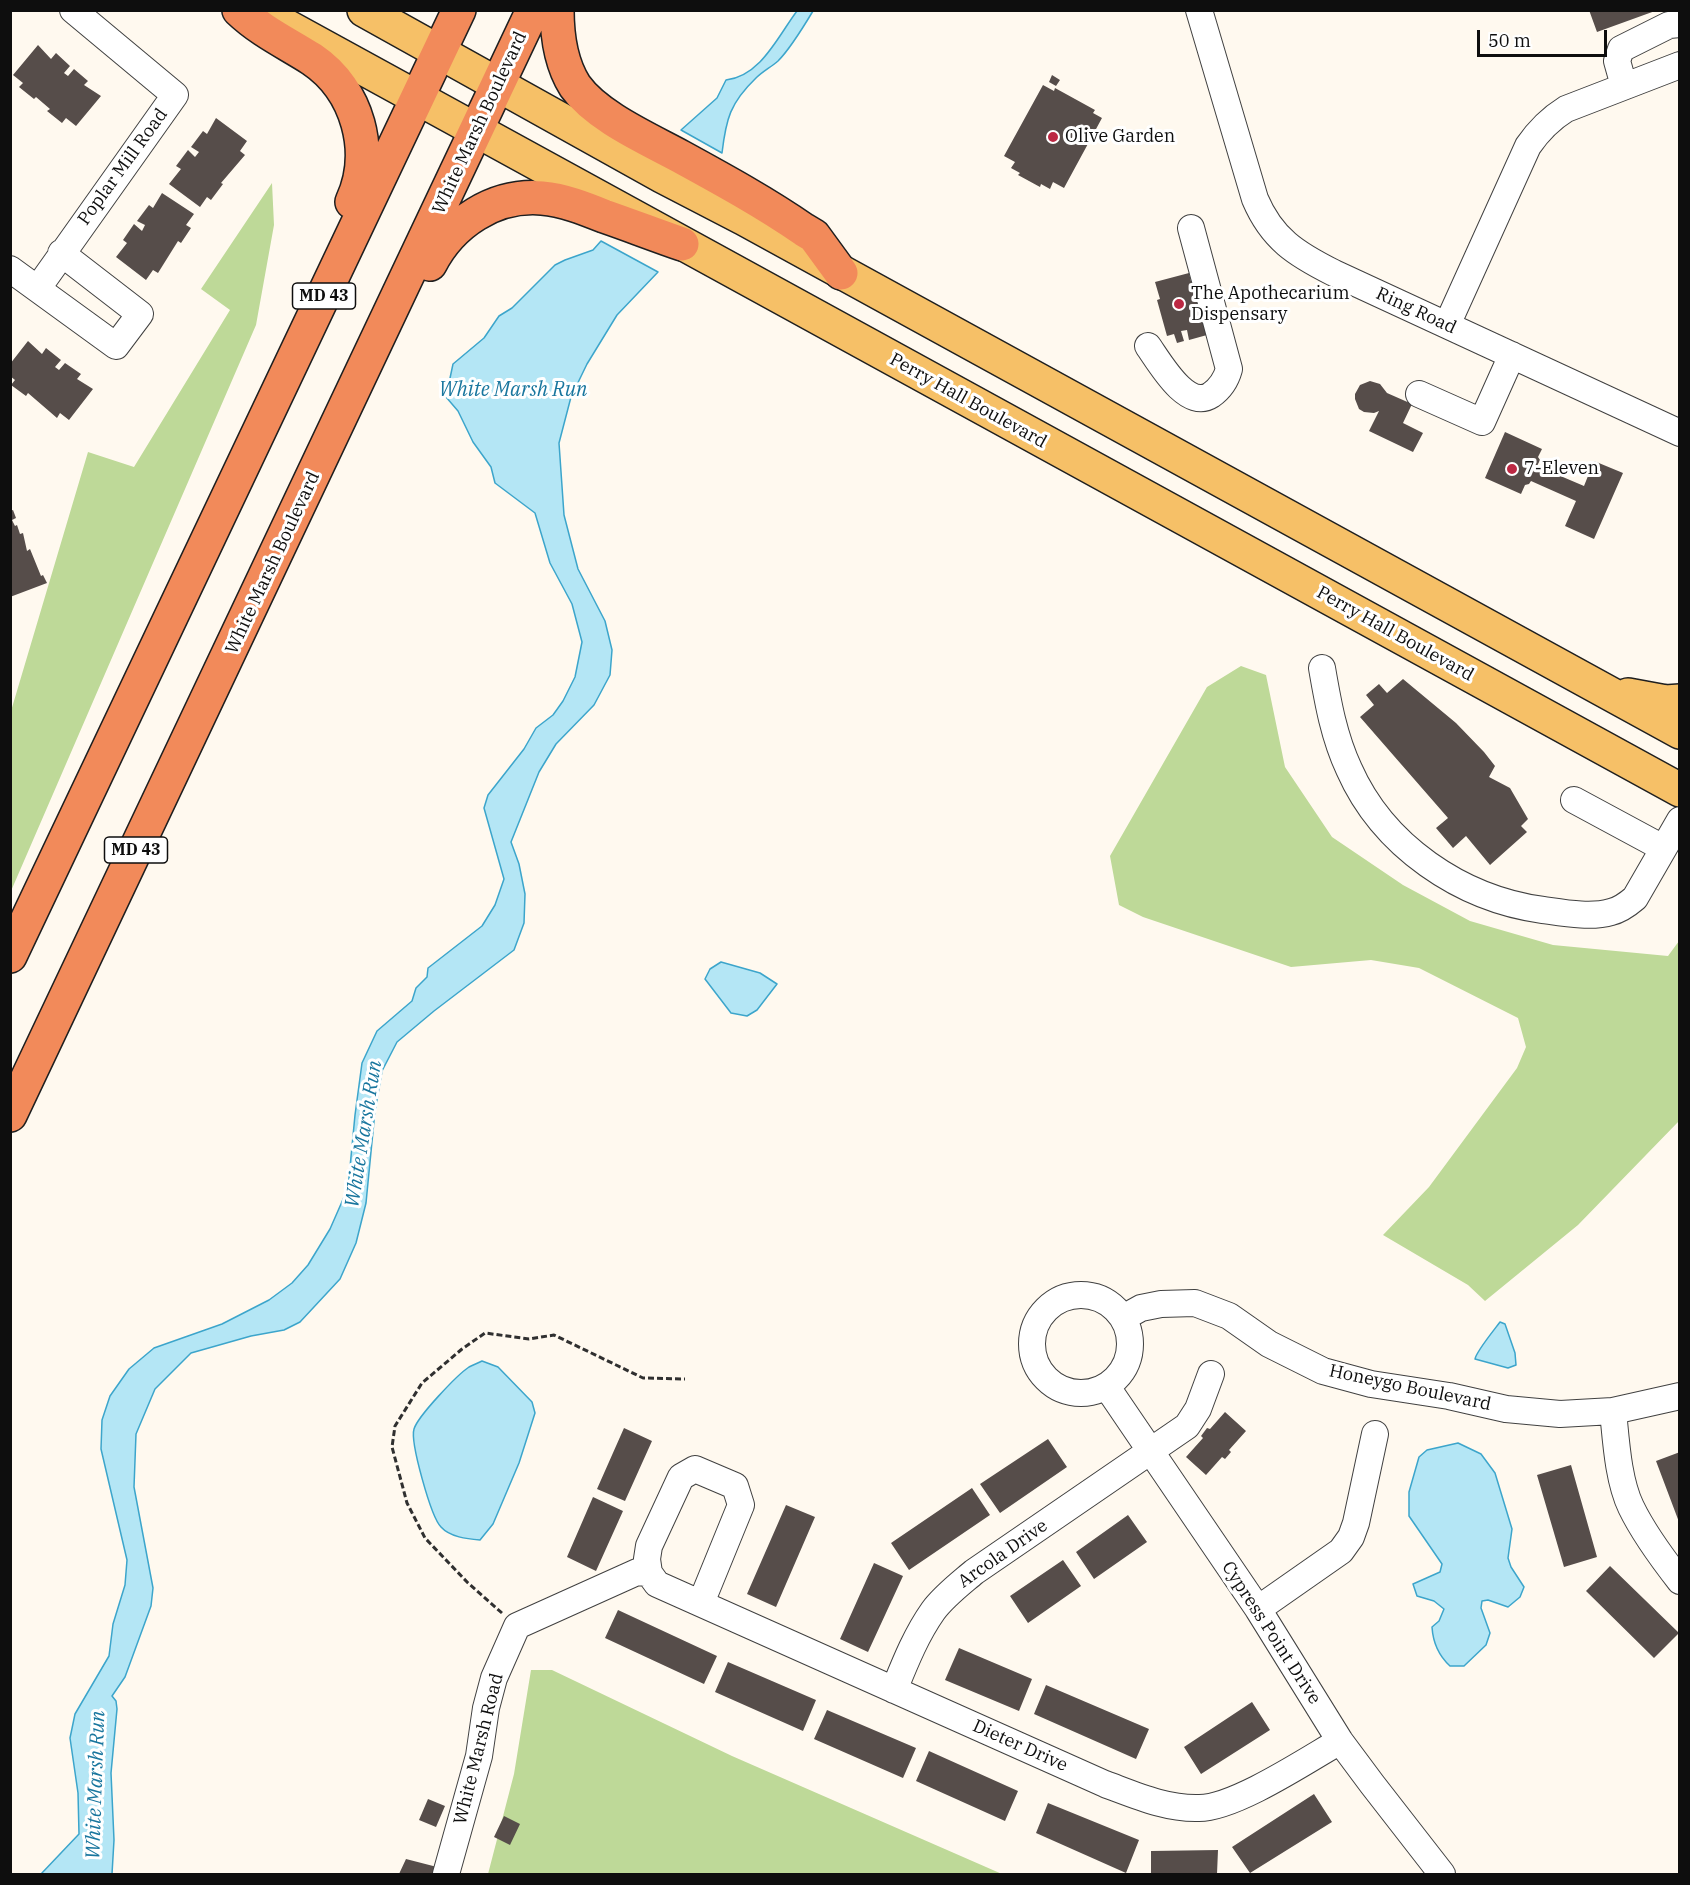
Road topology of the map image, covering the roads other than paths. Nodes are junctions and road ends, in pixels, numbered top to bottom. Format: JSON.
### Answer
{"nodes":[{"id":1,"x":74,"y":10,"type":"edge"},
{"id":2,"x":239,"y":10,"type":"edge"},
{"id":3,"x":258,"y":10,"type":"edge"},
{"id":4,"x":364,"y":10,"type":"edge"},
{"id":5,"x":459,"y":10,"type":"edge"},
{"id":6,"x":533,"y":10,"type":"edge"},
{"id":7,"x":557,"y":10,"type":"edge"},
{"id":8,"x":1199,"y":10,"type":"edge"},
{"id":9,"x":1680,"y":24,"type":"edge"},
{"id":10,"x":440,"y":52,"type":"junction"},
{"id":11,"x":1680,"y":65,"type":"edge"},
{"id":12,"x":498,"y":84,"type":"junction"},
{"id":13,"x":1624,"y":86,"type":"junction"},
{"id":14,"x":418,"y":98,"type":"junction"},
{"id":15,"x":476,"y":130,"type":"junction"},
{"id":16,"x":1191,"y":228,"type":"dead end"},
{"id":17,"x":682,"y":244,"type":"junction"},
{"id":18,"x":61,"y":253,"type":"junction"},
{"id":19,"x":10,"y":268,"type":"edge"},
{"id":20,"x":841,"y":273,"type":"junction"},
{"id":21,"x":38,"y":288,"type":"junction"},
{"id":22,"x":1447,"y":326,"type":"junction"},
{"id":23,"x":1148,"y":346,"type":"dead end"},
{"id":24,"x":1512,"y":355,"type":"junction"},
{"id":25,"x":1419,"y":393,"type":"dead end"},
{"id":26,"x":1680,"y":433,"type":"edge"},
{"id":27,"x":230,"y":494,"type":"junction"},
{"id":28,"x":232,"y":650,"type":"junction"},
{"id":29,"x":1322,"y":668,"type":"dead end"},
{"id":30,"x":1607,"y":692,"type":"junction"},
{"id":31,"x":1680,"y":701,"type":"edge"},
{"id":32,"x":1680,"y":732,"type":"edge"},
{"id":33,"x":1680,"y":790,"type":"edge"},
{"id":34,"x":1574,"y":800,"type":"dead end"},
{"id":35,"x":1680,"y":820,"type":"edge"},
{"id":36,"x":1663,"y":848,"type":"junction"},
{"id":37,"x":10,"y":956,"type":"edge"},
{"id":38,"x":10,"y":1115,"type":"edge"},
{"id":39,"x":1123,"y":1318,"type":"junction"},
{"id":40,"x":1211,"y":1374,"type":"dead end"},
{"id":41,"x":1107,"y":1387,"type":"junction"},
{"id":42,"x":1680,"y":1396,"type":"edge"},
{"id":43,"x":1613,"y":1411,"type":"junction"},
{"id":44,"x":1375,"y":1434,"type":"dead end"},
{"id":45,"x":1150,"y":1452,"type":"junction"},
{"id":46,"x":649,"y":1573,"type":"junction"},
{"id":47,"x":1680,"y":1581,"type":"edge"},
{"id":48,"x":701,"y":1603,"type":"junction"},
{"id":49,"x":1258,"y":1609,"type":"junction"},
{"id":50,"x":894,"y":1690,"type":"junction"},
{"id":51,"x":1340,"y":1741,"type":"junction"},
{"id":52,"x":446,"y":1875,"type":"edge"},
{"id":53,"x":1442,"y":1875,"type":"edge"}],
"edges":[{"from":1,"to":18,"type":"street","name":"Poplar Mill Road"},
{"from":2,"to":27,"type":"highway"},
{"from":3,"to":14,"type":"main road","name":"Perry Hall Boulevard"},
{"from":4,"to":10,"type":"main road"},
{"from":5,"to":10,"type":"highway","number":"MD 43"},
{"from":6,"to":12,"type":"highway","name":"White Marsh Boulevard","number":"MD 43"},
{"from":7,"to":20,"type":"highway"},
{"from":8,"to":22,"type":"street","name":"Ring Road"},
{"from":9,"to":13,"type":"street"},
{"from":10,"to":12,"type":"main road"},
{"from":10,"to":14,"type":"highway","number":"MD 43"},
{"from":11,"to":13,"type":"street"},
{"from":12,"to":15,"type":"highway","name":"White Marsh Boulevard","number":"MD 43"},
{"from":12,"to":20,"type":"main road"},
{"from":13,"to":22,"type":"street"},
{"from":14,"to":15,"type":"main road","name":"Perry Hall Boulevard"},
{"from":14,"to":27,"type":"highway","number":"MD 43"},
{"from":15,"to":17,"type":"main road","name":"Perry Hall Boulevard"},
{"from":15,"to":28,"type":"highway","name":"White Marsh Boulevard","number":"MD 43"},
{"from":16,"to":23,"type":"street"},
{"from":17,"to":28,"type":"highway"},
{"from":17,"to":33,"type":"main road","name":"Perry Hall Boulevard"},
{"from":18,"to":21,"type":"street","name":"Poplar Mill Road"},
{"from":18,"to":21,"type":"street"},
{"from":19,"to":21,"type":"street"},
{"from":20,"to":30,"type":"main road"},
{"from":22,"to":24,"type":"street","name":"Ring Road"},
{"from":24,"to":25,"type":"street"},
{"from":24,"to":26,"type":"street","name":"Ring Road"},
{"from":27,"to":37,"type":"highway","number":"MD 43"},
{"from":28,"to":38,"type":"highway","name":"White Marsh Boulevard","number":"MD 43"},
{"from":29,"to":36,"type":"street"},
{"from":30,"to":31,"type":"main road"},
{"from":30,"to":32,"type":"main road"},
{"from":34,"to":36,"type":"street"},
{"from":35,"to":36,"type":"street"},
{"from":39,"to":41,"type":"street"},
{"from":39,"to":41,"type":"street"},
{"from":39,"to":43,"type":"street","name":"Honeygo Boulevard"},
{"from":40,"to":45,"type":"street","name":"Arcola Drive"},
{"from":41,"to":45,"type":"street","name":"Cypress Point Drive"},
{"from":42,"to":43,"type":"street","name":"Honeygo Boulevard"},
{"from":43,"to":47,"type":"street"},
{"from":44,"to":49,"type":"street"},
{"from":45,"to":49,"type":"street","name":"Cypress Point Drive"},
{"from":45,"to":50,"type":"street","name":"Arcola Drive"},
{"from":46,"to":48,"type":"street","name":"Dieter Drive"},
{"from":46,"to":48,"type":"street"},
{"from":46,"to":52,"type":"street","name":"White Marsh Road"},
{"from":48,"to":50,"type":"street","name":"Dieter Drive"},
{"from":49,"to":51,"type":"street","name":"Cypress Point Drive"},
{"from":50,"to":51,"type":"street","name":"Dieter Drive"},
{"from":51,"to":53,"type":"street","name":"Cypress Point Drive"}]}
